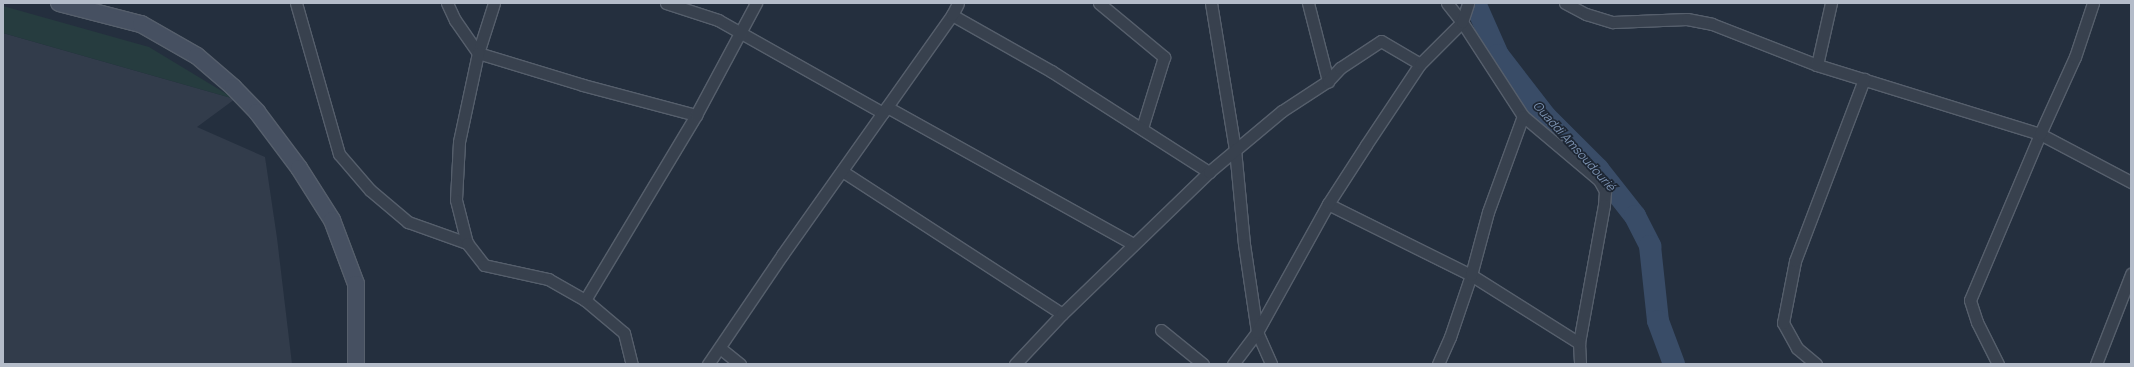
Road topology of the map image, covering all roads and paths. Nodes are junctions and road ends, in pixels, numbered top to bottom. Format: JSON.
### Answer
{"nodes":[{"id":1,"x":59,"y":3,"type":"edge"},
{"id":2,"x":296,"y":3,"type":"edge"},
{"id":3,"x":446,"y":3,"type":"edge"},
{"id":4,"x":494,"y":3,"type":"edge"},
{"id":5,"x":666,"y":3,"type":"edge"},
{"id":6,"x":756,"y":3,"type":"edge"},
{"id":7,"x":958,"y":3,"type":"edge"},
{"id":8,"x":1099,"y":3,"type":"edge"},
{"id":9,"x":1211,"y":3,"type":"edge"},
{"id":10,"x":1308,"y":3,"type":"edge"},
{"id":11,"x":1447,"y":3,"type":"edge"},
{"id":12,"x":1468,"y":3,"type":"edge"},
{"id":13,"x":1565,"y":3,"type":"edge"},
{"id":14,"x":1831,"y":3,"type":"edge"},
{"id":15,"x":2093,"y":3,"type":"edge"},
{"id":16,"x":952,"y":15,"type":"junction"},
{"id":17,"x":1462,"y":22,"type":"junction"},
{"id":18,"x":741,"y":32,"type":"junction"},
{"id":19,"x":478,"y":53,"type":"junction"},
{"id":20,"x":1420,"y":64,"type":"junction"},
{"id":21,"x":1817,"y":65,"type":"junction"},
{"id":22,"x":1864,"y":79,"type":"junction"},
{"id":23,"x":1328,"y":81,"type":"junction"},
{"id":24,"x":885,"y":110,"type":"junction"},
{"id":25,"x":696,"y":115,"type":"junction"},
{"id":26,"x":1523,"y":116,"type":"junction"},
{"id":27,"x":1142,"y":128,"type":"junction"},
{"id":28,"x":2040,"y":134,"type":"junction"},
{"id":29,"x":1235,"y":149,"type":"junction"},
{"id":30,"x":842,"y":171,"type":"junction"},
{"id":31,"x":1209,"y":172,"type":"junction"},
{"id":32,"x":2131,"y":182,"type":"edge"},
{"id":33,"x":1328,"y":204,"type":"junction"},
{"id":34,"x":467,"y":243,"type":"junction"},
{"id":35,"x":1133,"y":244,"type":"junction"},
{"id":36,"x":2131,"y":274,"type":"edge"},
{"id":37,"x":1471,"y":275,"type":"junction"},
{"id":38,"x":585,"y":300,"type":"junction"},
{"id":39,"x":1062,"y":314,"type":"junction"},
{"id":40,"x":1161,"y":330,"type":"dead end"},
{"id":41,"x":1257,"y":332,"type":"junction"},
{"id":42,"x":1580,"y":343,"type":"junction"},
{"id":43,"x":720,"y":348,"type":"junction"},
{"id":44,"x":356,"y":364,"type":"edge"},
{"id":45,"x":632,"y":364,"type":"edge"},
{"id":46,"x":708,"y":364,"type":"edge"},
{"id":47,"x":740,"y":364,"type":"edge"},
{"id":48,"x":1014,"y":364,"type":"edge"},
{"id":49,"x":1203,"y":364,"type":"edge"},
{"id":50,"x":1233,"y":364,"type":"edge"},
{"id":51,"x":1271,"y":364,"type":"edge"},
{"id":52,"x":1438,"y":364,"type":"edge"},
{"id":53,"x":1580,"y":364,"type":"edge"},
{"id":54,"x":1816,"y":364,"type":"edge"},
{"id":55,"x":1998,"y":364,"type":"edge"},
{"id":56,"x":2096,"y":364,"type":"edge"}],
"edges":[{"from":1,"to":44,"type":"main road"},
{"from":2,"to":34,"type":"street"},
{"from":3,"to":19,"type":"street"},
{"from":4,"to":19,"type":"street"},
{"from":5,"to":18,"type":"street"},
{"from":6,"to":18,"type":"street"},
{"from":7,"to":16,"type":"street"},
{"from":8,"to":27,"type":"street"},
{"from":9,"to":29,"type":"street"},
{"from":10,"to":23,"type":"street"},
{"from":11,"to":17,"type":"street"},
{"from":12,"to":17,"type":"street"},
{"from":13,"to":21,"type":"street"},
{"from":14,"to":21,"type":"street"},
{"from":15,"to":28,"type":"street"},
{"from":16,"to":24,"type":"street"},
{"from":16,"to":27,"type":"street"},
{"from":17,"to":20,"type":"street"},
{"from":17,"to":26,"type":"street"},
{"from":18,"to":24,"type":"street"},
{"from":18,"to":25,"type":"street"},
{"from":19,"to":25,"type":"street"},
{"from":19,"to":34,"type":"street"},
{"from":20,"to":23,"type":"street"},
{"from":20,"to":33,"type":"street"},
{"from":21,"to":22,"type":"street"},
{"from":22,"to":28,"type":"street"},
{"from":22,"to":54,"type":"street"},
{"from":23,"to":29,"type":"street"},
{"from":24,"to":30,"type":"street"},
{"from":24,"to":35,"type":"street"},
{"from":25,"to":38,"type":"street"},
{"from":26,"to":37,"type":"street"},
{"from":26,"to":42,"type":"street"},
{"from":27,"to":31,"type":"street"},
{"from":28,"to":32,"type":"street"},
{"from":28,"to":55,"type":"street"},
{"from":29,"to":31,"type":"street"},
{"from":29,"to":41,"type":"street"},
{"from":30,"to":39,"type":"street"},
{"from":30,"to":43,"type":"street"},
{"from":31,"to":35,"type":"street"},
{"from":33,"to":37,"type":"street"},
{"from":33,"to":41,"type":"street"},
{"from":34,"to":38,"type":"street"},
{"from":35,"to":39,"type":"street"},
{"from":36,"to":56,"type":"street"},
{"from":37,"to":42,"type":"street"},
{"from":37,"to":52,"type":"street"},
{"from":38,"to":45,"type":"street"},
{"from":39,"to":48,"type":"street"},
{"from":40,"to":49,"type":"street"},
{"from":41,"to":50,"type":"street"},
{"from":41,"to":51,"type":"street"},
{"from":42,"to":53,"type":"street"},
{"from":43,"to":46,"type":"street"},
{"from":43,"to":47,"type":"street"}]}
